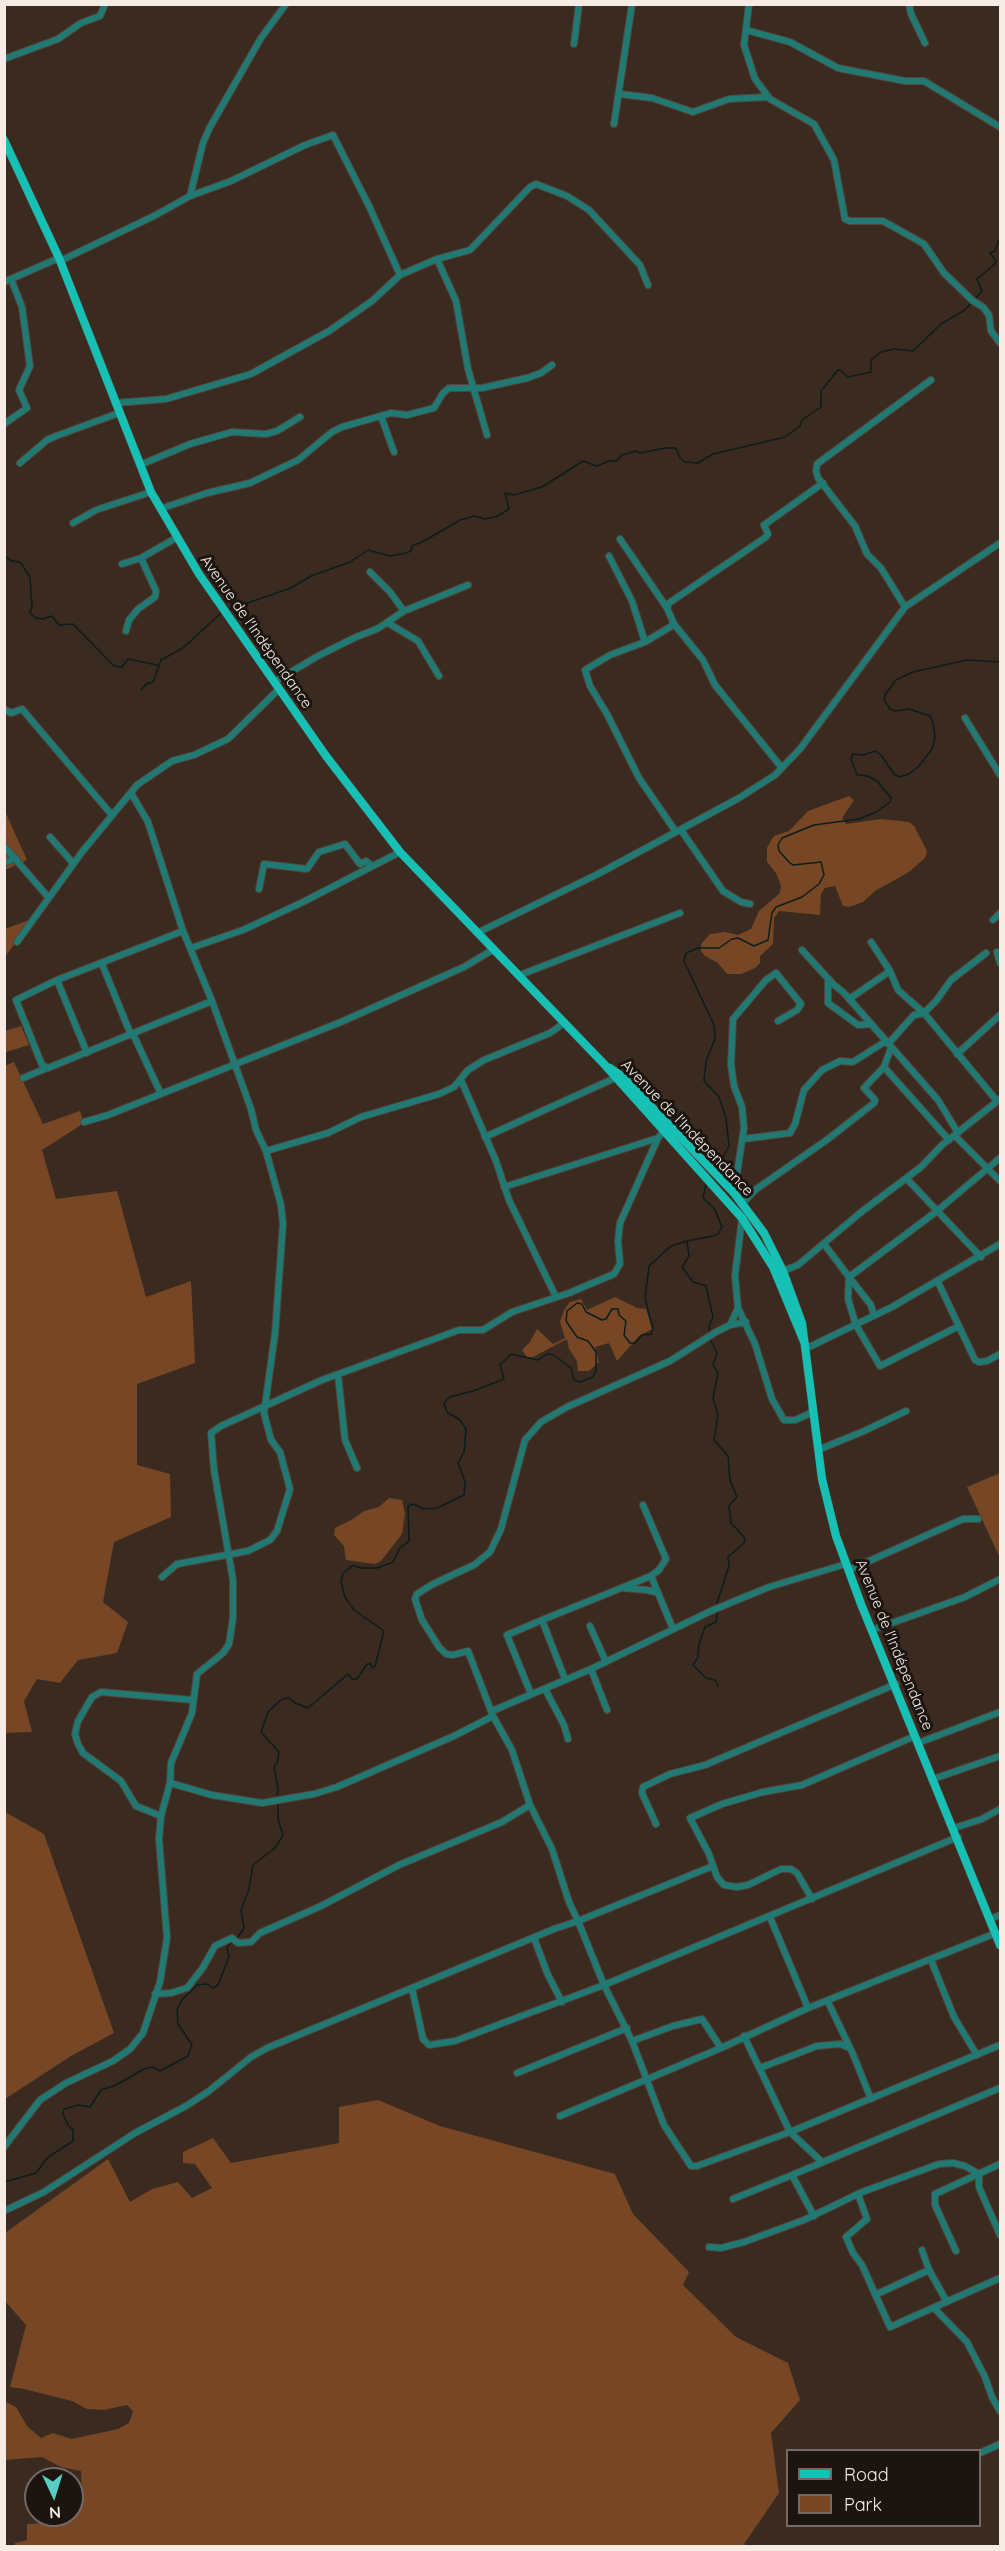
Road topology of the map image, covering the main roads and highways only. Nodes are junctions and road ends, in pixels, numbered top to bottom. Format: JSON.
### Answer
{"nodes":[{"id":1,"x":4,"y":140,"type":"edge"},
{"id":2,"x":604,"y":1064,"type":"junction"},
{"id":3,"x":805,"y":1347,"type":"junction"},
{"id":4,"x":1000,"y":1945,"type":"edge"}],
"edges":[{"from":1,"to":2,"type":"main road","name":"Avenue de l'Indépendance"},
{"from":2,"to":3,"type":"main road","name":"Avenue de l'Indépendance"},
{"from":2,"to":3,"type":"main road","name":"Avenue de l'Indépendance"},
{"from":3,"to":4,"type":"main road","name":"Avenue de l'Indépendance"}]}
